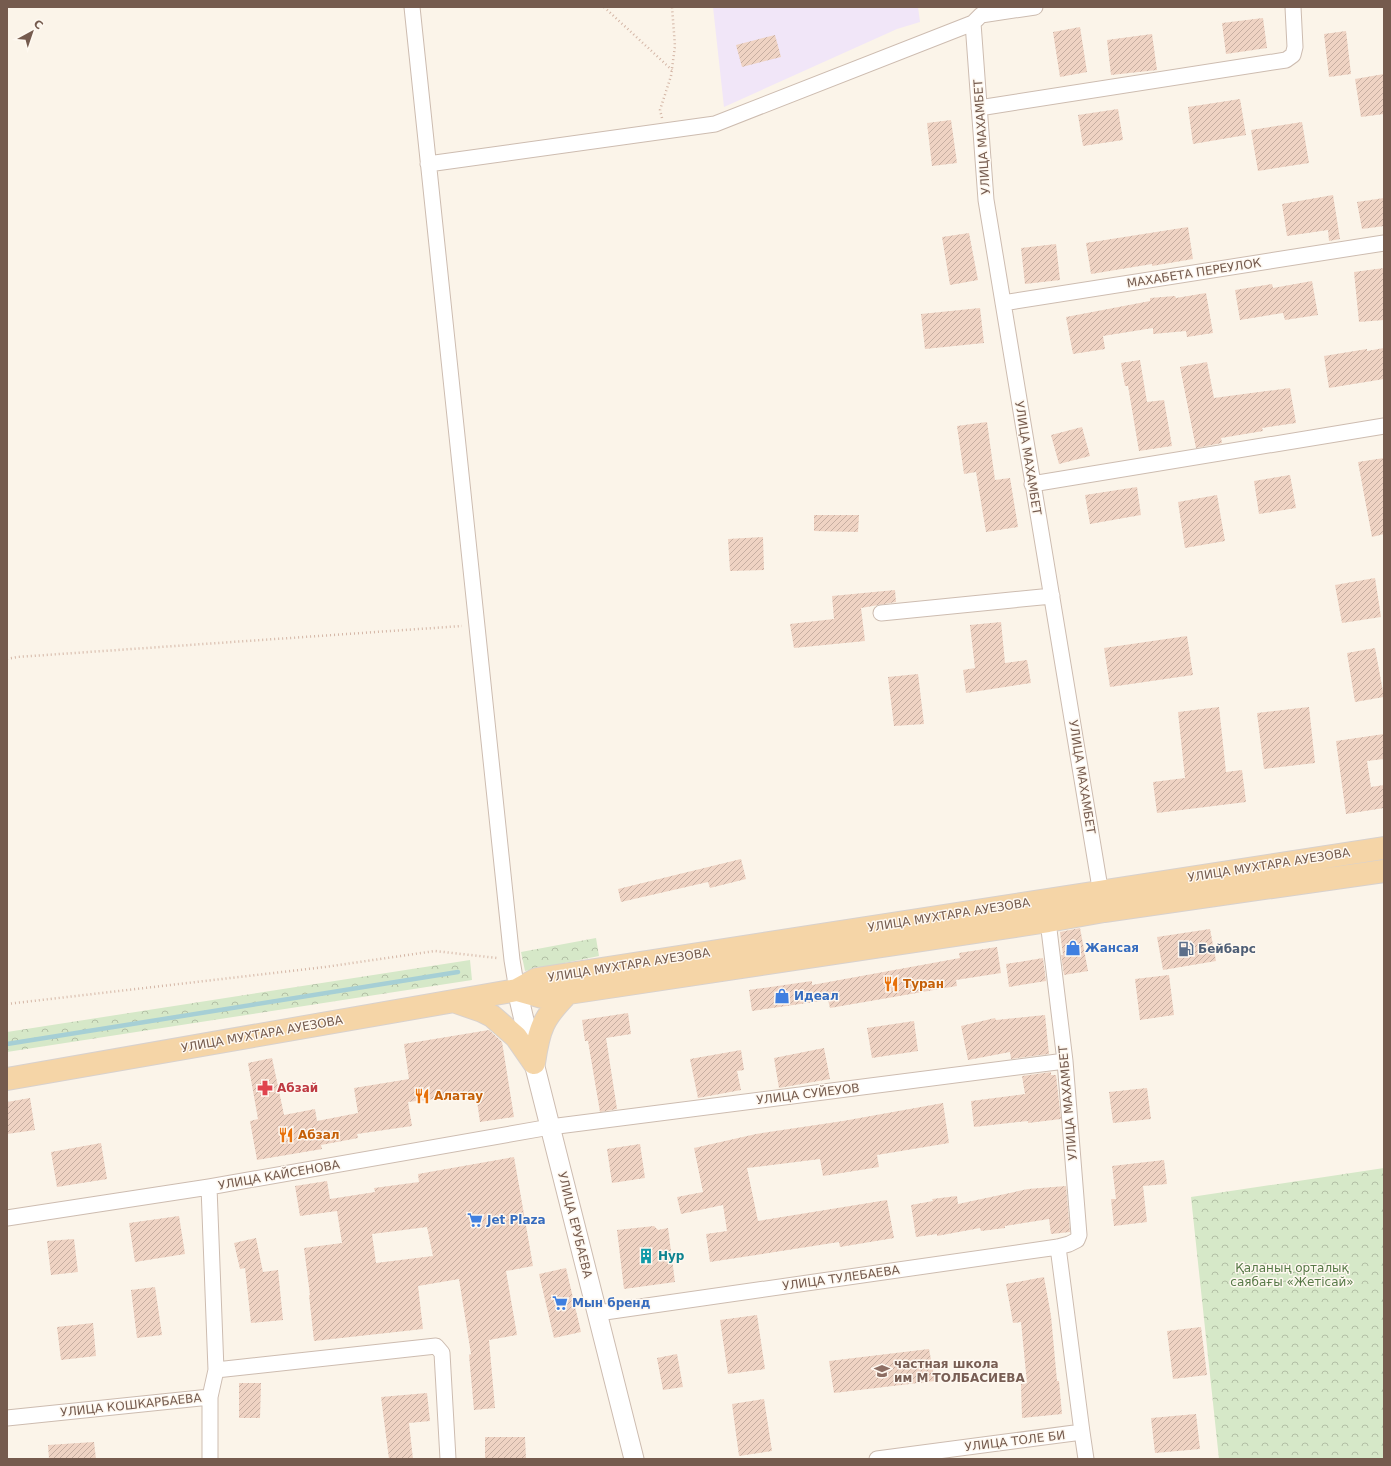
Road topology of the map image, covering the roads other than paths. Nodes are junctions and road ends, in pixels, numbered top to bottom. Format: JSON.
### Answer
{"nodes":[{"id":1,"x":412,"y":7,"type":"edge"},
{"id":2,"x":1034,"y":7,"type":"edge"},
{"id":3,"x":1293,"y":7,"type":"edge"},
{"id":4,"x":973,"y":23,"type":"junction"},
{"id":5,"x":979,"y":108,"type":"junction"},
{"id":6,"x":428,"y":164,"type":"junction"},
{"id":7,"x":1384,"y":243,"type":"edge"},
{"id":8,"x":1003,"y":303,"type":"junction"},
{"id":9,"x":1384,"y":426,"type":"edge"},
{"id":10,"x":1032,"y":484,"type":"junction"},
{"id":11,"x":1052,"y":596,"type":"junction"},
{"id":12,"x":881,"y":613,"type":"dead end"},
{"id":13,"x":1384,"y":848,"type":"edge"},
{"id":14,"x":1384,"y":871,"type":"edge"},
{"id":15,"x":1101,"y":890,"type":"junction"},
{"id":16,"x":1046,"y":910,"type":"junction"},
{"id":17,"x":1104,"y":911,"type":"junction"},
{"id":18,"x":517,"y":990,"type":"junction"},
{"id":19,"x":568,"y":993,"type":"junction"},
{"id":20,"x":452,"y":1000,"type":"junction"},
{"id":21,"x":1065,"y":1061,"type":"junction"},
{"id":22,"x":534,"y":1063,"type":"junction"},
{"id":23,"x":7,"y":1079,"type":"edge"},
{"id":24,"x":550,"y":1127,"type":"junction"},
{"id":25,"x":209,"y":1187,"type":"junction"},
{"id":26,"x":7,"y":1218,"type":"edge"},
{"id":27,"x":1079,"y":1235,"type":"joint"},
{"id":28,"x":1058,"y":1246,"type":"junction"},
{"id":29,"x":598,"y":1313,"type":"junction"},
{"id":30,"x":216,"y":1370,"type":"junction"},
{"id":31,"x":210,"y":1397,"type":"junction"},
{"id":32,"x":7,"y":1418,"type":"edge"},
{"id":33,"x":1082,"y":1432,"type":"junction"},
{"id":34,"x":210,"y":1459,"type":"edge"},
{"id":35,"x":448,"y":1459,"type":"edge"},
{"id":36,"x":634,"y":1459,"type":"edge"},
{"id":37,"x":877,"y":1459,"type":"edge"},
{"id":38,"x":1086,"y":1459,"type":"edge"}],
"edges":[{"from":1,"to":6,"type":"street"},
{"from":2,"to":4,"type":"street"},
{"from":3,"to":5,"type":"street"},
{"from":4,"to":5,"type":"street","name":"УЛИЦА МАХАМБЕТ"},
{"from":4,"to":6,"type":"street"},
{"from":5,"to":8,"type":"street","name":"УЛИЦА МАХАМБЕТ"},
{"from":6,"to":18,"type":"street"},
{"from":7,"to":8,"type":"street","name":"МАХАБЕТА ПЕРЕУЛОК"},
{"from":8,"to":10,"type":"street","name":"УЛИЦА МАХАМБЕТ"},
{"from":9,"to":10,"type":"street"},
{"from":10,"to":11,"type":"street","name":"УЛИЦА МАХАМБЕТ"},
{"from":11,"to":12,"type":"street"},
{"from":11,"to":15,"type":"street","name":"УЛИЦА МАХАМБЕТ"},
{"from":13,"to":15,"type":"main road","name":"УЛИЦА МУХТАРА АУЕЗОВА"},
{"from":14,"to":17,"type":"main road","name":"УЛИЦА МУХТАРА АУЕЗОВА"},
{"from":15,"to":16,"type":"main road","name":"УЛИЦА МУХТАРА АУЕЗОВА"},
{"from":15,"to":17,"type":"street","name":"УЛИЦА МАХАМБЕТ"},
{"from":16,"to":17,"type":"main road","name":"УЛИЦА МУХТАРА АУЕЗОВА"},
{"from":16,"to":18,"type":"main road","name":"УЛИЦА МУХТАРА АУЕЗОВА"},
{"from":16,"to":19,"type":"main road","name":"УЛИЦА МУХТАРА АУЕЗОВА"},
{"from":16,"to":21,"type":"street","name":"УЛИЦА МАХАМБЕТ"},
{"from":18,"to":19,"type":"main road","name":"УЛИЦА МУХТАРА АУЕЗОВА"},
{"from":18,"to":20,"type":"main road","name":"УЛИЦА МУХТАРА АУЕЗОВА"},
{"from":18,"to":22,"type":"street","name":"УЛИЦА ЕРУБАЕВА"},
{"from":19,"to":22,"type":"main road"},
{"from":20,"to":22,"type":"main road"},
{"from":20,"to":23,"type":"main road","name":"УЛИЦА МУХТАРА АУЕЗОВА"},
{"from":21,"to":24,"type":"street","name":"УЛИЦА СУЙЕУОВ"},
{"from":21,"to":27,"type":"street","name":"УЛИЦА МАХАМБЕТ"},
{"from":22,"to":24,"type":"street","name":"УЛИЦА ЕРУБАЕВА"},
{"from":24,"to":25,"type":"street","name":"УЛИЦА КАЙСЕНОВА"},
{"from":24,"to":29,"type":"street","name":"УЛИЦА ЕРУБАЕВА"},
{"from":25,"to":26,"type":"street","name":"УЛИЦА КАЙСЕНОВА"},
{"from":25,"to":30,"type":"street","name":"УЛИЦА КОШКАРБАЕВА"},
{"from":27,"to":28,"type":"street","name":"УЛИЦА ТУЛЕБАЕВА"},
{"from":28,"to":29,"type":"street","name":"УЛИЦА ТУЛЕБАЕВА"},
{"from":28,"to":33,"type":"street"},
{"from":29,"to":36,"type":"street","name":"УЛИЦА ЕРУБАЕВА"},
{"from":30,"to":31,"type":"street","name":"УЛИЦА КОШКАРБАЕВА"},
{"from":30,"to":35,"type":"street"},
{"from":31,"to":32,"type":"street","name":"УЛИЦА КОШКАРБАЕВА"},
{"from":31,"to":34,"type":"street"},
{"from":33,"to":37,"type":"street","name":"УЛИЦА ТОЛЕ БИ"},
{"from":33,"to":38,"type":"street"}]}
